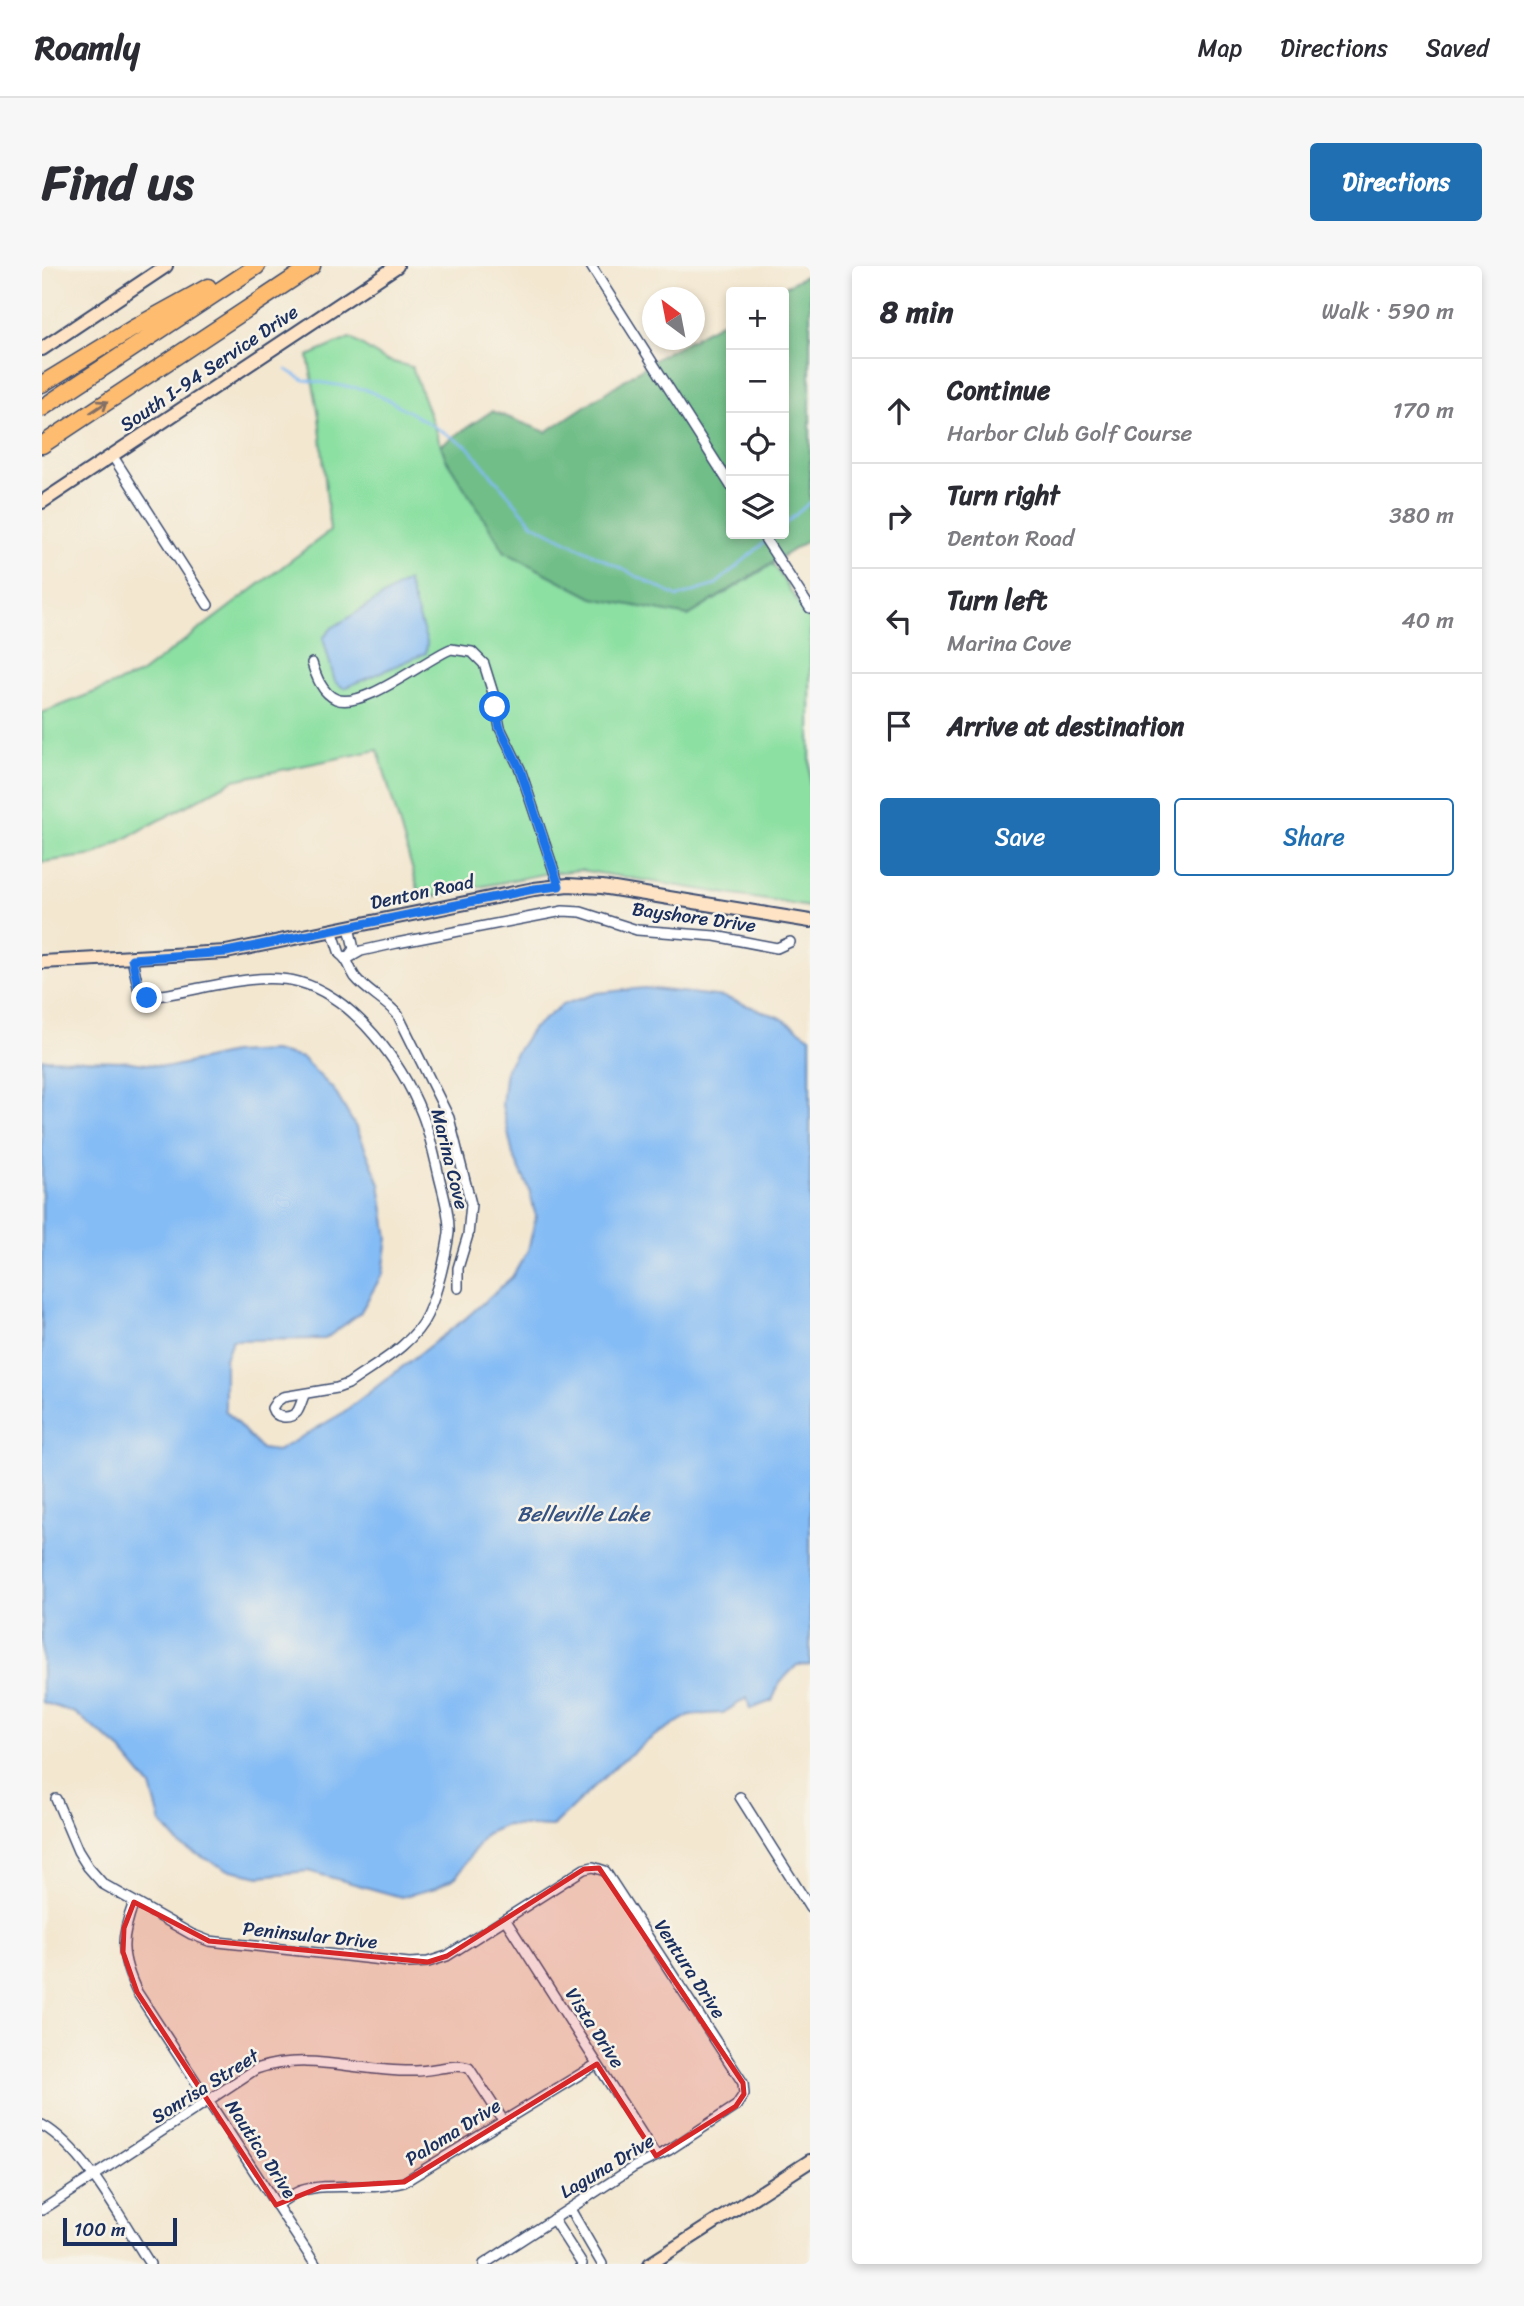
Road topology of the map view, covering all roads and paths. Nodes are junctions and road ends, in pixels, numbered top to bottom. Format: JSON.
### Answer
{"nodes":[{"id":1,"x":166,"y":266,"type":"edge"},
{"id":2,"x":241,"y":266,"type":"edge"},
{"id":3,"x":257,"y":266,"type":"edge"},
{"id":4,"x":312,"y":266,"type":"edge"},
{"id":5,"x":397,"y":266,"type":"edge"},
{"id":6,"x":591,"y":266,"type":"edge"},
{"id":7,"x":216,"y":282,"type":"junction"},
{"id":8,"x":42,"y":349,"type":"edge"},
{"id":9,"x":42,"y":384,"type":"edge"},
{"id":10,"x":42,"y":397,"type":"edge"},
{"id":11,"x":42,"y":408,"type":"edge"},
{"id":12,"x":42,"y":445,"type":"edge"},
{"id":13,"x":112,"y":455,"type":"junction"},
{"id":14,"x":726,"y":478,"type":"edge"},
{"id":15,"x":42,"y":502,"type":"edge"},
{"id":16,"x":765,"y":539,"type":"edge"},
{"id":17,"x":208,"y":604,"type":"dead end"},
{"id":18,"x":810,"y":608,"type":"edge"},
{"id":19,"x":312,"y":663,"type":"dead end"},
{"id":20,"x":559,"y":886,"type":"junction"},
{"id":21,"x":810,"y":921,"type":"edge"},
{"id":22,"x":349,"y":927,"type":"junction"},
{"id":23,"x":332,"y":930,"type":"junction"},
{"id":24,"x":790,"y":942,"type":"dead end"},
{"id":25,"x":347,"y":958,"type":"junction"},
{"id":26,"x":132,"y":959,"type":"junction"},
{"id":27,"x":42,"y":962,"type":"edge"},
{"id":28,"x":458,"y":1289,"type":"dead end"},
{"id":29,"x":304,"y":1395,"type":"dead end"},
{"id":30,"x":740,"y":1797,"type":"dead end"},
{"id":31,"x":56,"y":1799,"type":"dead end"},
{"id":32,"x":600,"y":1868,"type":"joint"},
{"id":33,"x":134,"y":1902,"type":"junction"},
{"id":34,"x":810,"y":1908,"type":"edge"},
{"id":35,"x":505,"y":1919,"type":"junction"},
{"id":36,"x":597,"y":2064,"type":"junction"},
{"id":37,"x":744,"y":2094,"type":"joint"},
{"id":38,"x":208,"y":2100,"type":"junction"},
{"id":39,"x":503,"y":2120,"type":"junction"},
{"id":40,"x":42,"y":2125,"type":"edge"},
{"id":41,"x":656,"y":2156,"type":"junction"},
{"id":42,"x":810,"y":2161,"type":"edge"},
{"id":43,"x":93,"y":2177,"type":"junction"},
{"id":44,"x":276,"y":2205,"type":"junction"},
{"id":45,"x":570,"y":2209,"type":"junction"},
{"id":46,"x":42,"y":2210,"type":"edge"},
{"id":47,"x":553,"y":2219,"type":"junction"},
{"id":48,"x":150,"y":2264,"type":"edge"},
{"id":49,"x":315,"y":2264,"type":"edge"},
{"id":50,"x":484,"y":2264,"type":"edge"},
{"id":51,"x":582,"y":2264,"type":"edge"},
{"id":52,"x":602,"y":2264,"type":"edge"},
{"id":53,"x":650,"y":2264,"type":"edge"}],
"edges":[{"from":1,"to":8,"type":"street"},
{"from":2,"to":7,"type":"highway"},
{"from":3,"to":11,"type":"highway"},
{"from":12,"to":4,"type":"highway","one_way":true},
{"from":5,"to":13,"type":"street","name":"South I-94 Service Drive"},
{"from":6,"to":14,"type":"street"},
{"from":7,"to":9,"type":"highway"},
{"from":7,"to":10,"type":"highway"},
{"from":13,"to":15,"type":"street","name":"South I-94 Service Drive"},
{"from":13,"to":17,"type":"street"},
{"from":16,"to":18,"type":"street"},
{"from":19,"to":20,"type":"street"},
{"from":20,"to":21,"type":"street","name":"Denton Road"},
{"from":20,"to":22,"type":"street","name":"Denton Road"},
{"from":22,"to":23,"type":"street","name":"Denton Road"},
{"from":22,"to":25,"type":"street"},
{"from":23,"to":25,"type":"street"},
{"from":23,"to":26,"type":"street","name":"Denton Road"},
{"from":24,"to":25,"type":"street","name":"Bayshore Drive"},
{"from":25,"to":28,"type":"street"},
{"from":26,"to":27,"type":"street","name":"Denton Road"},
{"from":26,"to":29,"type":"street","name":"Marina Cove"},
{"from":30,"to":34,"type":"street"},
{"from":31,"to":33,"type":"street","name":"Peninsular Drive"},
{"from":32,"to":35,"type":"street","name":"Peninsular Drive"},
{"from":32,"to":37,"type":"street","name":"Ventura Drive"},
{"from":33,"to":35,"type":"street","name":"Peninsular Drive"},
{"from":33,"to":38,"type":"street","name":"Nautica Drive"},
{"from":35,"to":36,"type":"street","name":"Vista Drive"},
{"from":36,"to":39,"type":"street","name":"Paloma Drive"},
{"from":36,"to":41,"type":"street","name":"Vista Drive"},
{"from":37,"to":41,"type":"street","name":"Laguna Drive"},
{"from":38,"to":39,"type":"street","name":"Sonrisa Street"},
{"from":38,"to":43,"type":"street","name":"Sonrisa Street"},
{"from":38,"to":44,"type":"street","name":"Nautica Drive"},
{"from":39,"to":44,"type":"street","name":"Paloma Drive"},
{"from":40,"to":43,"type":"street"},
{"from":41,"to":45,"type":"street","name":"Laguna Drive"},
{"from":42,"to":53,"type":"street"},
{"from":43,"to":46,"type":"street","name":"Sonrisa Street"},
{"from":43,"to":48,"type":"street"},
{"from":44,"to":49,"type":"street","name":"Nautica Drive"},
{"from":45,"to":47,"type":"street","name":"Laguna Drive"},
{"from":45,"to":52,"type":"street"},
{"from":47,"to":50,"type":"street","name":"Laguna Drive"},
{"from":47,"to":51,"type":"street"}]}
